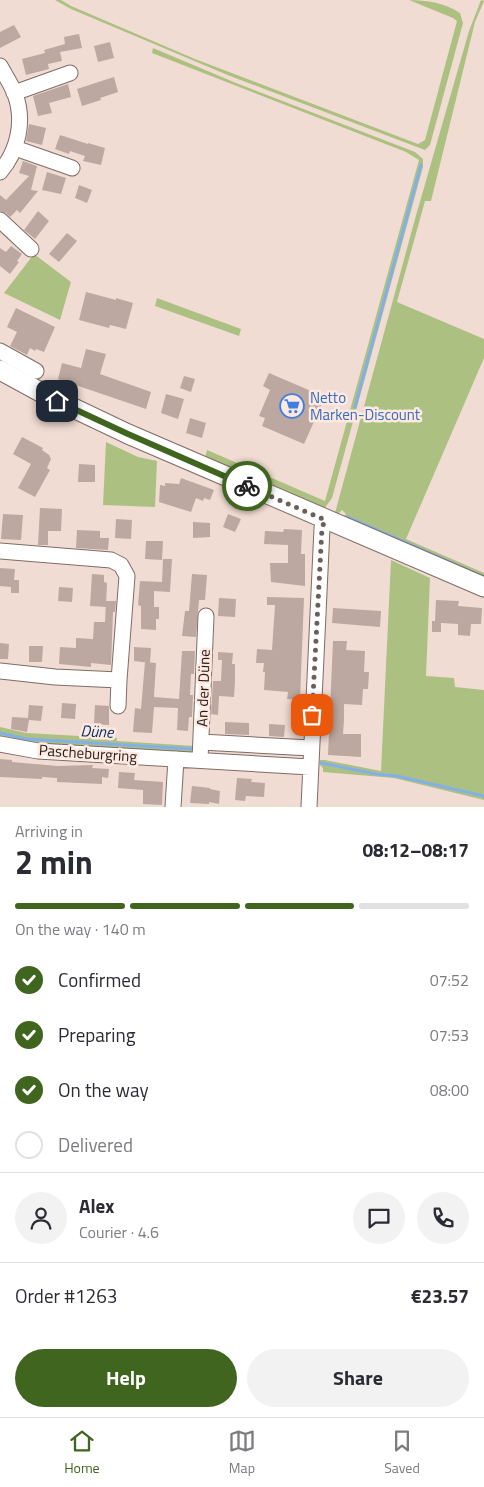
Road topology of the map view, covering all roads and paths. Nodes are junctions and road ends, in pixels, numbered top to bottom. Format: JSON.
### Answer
{"nodes":[{"id":1,"x":0,"y":66,"type":"edge"},
{"id":2,"x":70,"y":74,"type":"dead end"},
{"id":3,"x":14,"y":93,"type":"junction"},
{"id":4,"x":15,"y":148,"type":"junction"},
{"id":5,"x":72,"y":168,"type":"dead end"},
{"id":6,"x":0,"y":172,"type":"edge"},
{"id":7,"x":0,"y":220,"type":"edge"},
{"id":8,"x":31,"y":249,"type":"dead end"},
{"id":9,"x":0,"y":351,"type":"edge"},
{"id":10,"x":0,"y":370,"type":"edge"},
{"id":11,"x":36,"y":371,"type":"dead end"},
{"id":12,"x":325,"y":520,"type":"junction"},
{"id":13,"x":0,"y":552,"type":"edge"},
{"id":14,"x":484,"y":587,"type":"edge"},
{"id":15,"x":206,"y":616,"type":"dead end"},
{"id":16,"x":0,"y":671,"type":"edge"},
{"id":17,"x":119,"y":680,"type":"junction"},
{"id":18,"x":118,"y":706,"type":"dead end"},
{"id":19,"x":201,"y":742,"type":"junction"},
{"id":20,"x":0,"y":744,"type":"edge"},
{"id":21,"x":311,"y":748,"type":"junction"},
{"id":22,"x":176,"y":759,"type":"junction"},
{"id":23,"x":200,"y":760,"type":"junction"},
{"id":24,"x":310,"y":767,"type":"junction"},
{"id":25,"x":173,"y":807,"type":"edge"},
{"id":26,"x":308,"y":807,"type":"edge"}],
"edges":[{"from":1,"to":3,"type":"street"},
{"from":2,"to":3,"type":"street"},
{"from":3,"to":4,"type":"street"},
{"from":4,"to":5,"type":"street"},
{"from":4,"to":6,"type":"street"},
{"from":7,"to":8,"type":"street"},
{"from":9,"to":11,"type":"street"},
{"from":10,"to":12,"type":"main road"},
{"from":12,"to":14,"type":"main road"},
{"from":12,"to":21,"type":"street"},
{"from":13,"to":17,"type":"street"},
{"from":15,"to":19,"type":"street","name":"An der Düne"},
{"from":16,"to":17,"type":"street"},
{"from":17,"to":18,"type":"street"},
{"from":19,"to":21,"type":"street"},
{"from":19,"to":23,"type":"street","name":"An der Düne"},
{"from":20,"to":22,"type":"street","name":"Pascheburgring"},
{"from":21,"to":24,"type":"street"},
{"from":22,"to":23,"type":"street","name":"Pascheburgring"},
{"from":22,"to":25,"type":"street"},
{"from":23,"to":24,"type":"street","name":"Pascheburgring"},
{"from":24,"to":26,"type":"street"}]}
